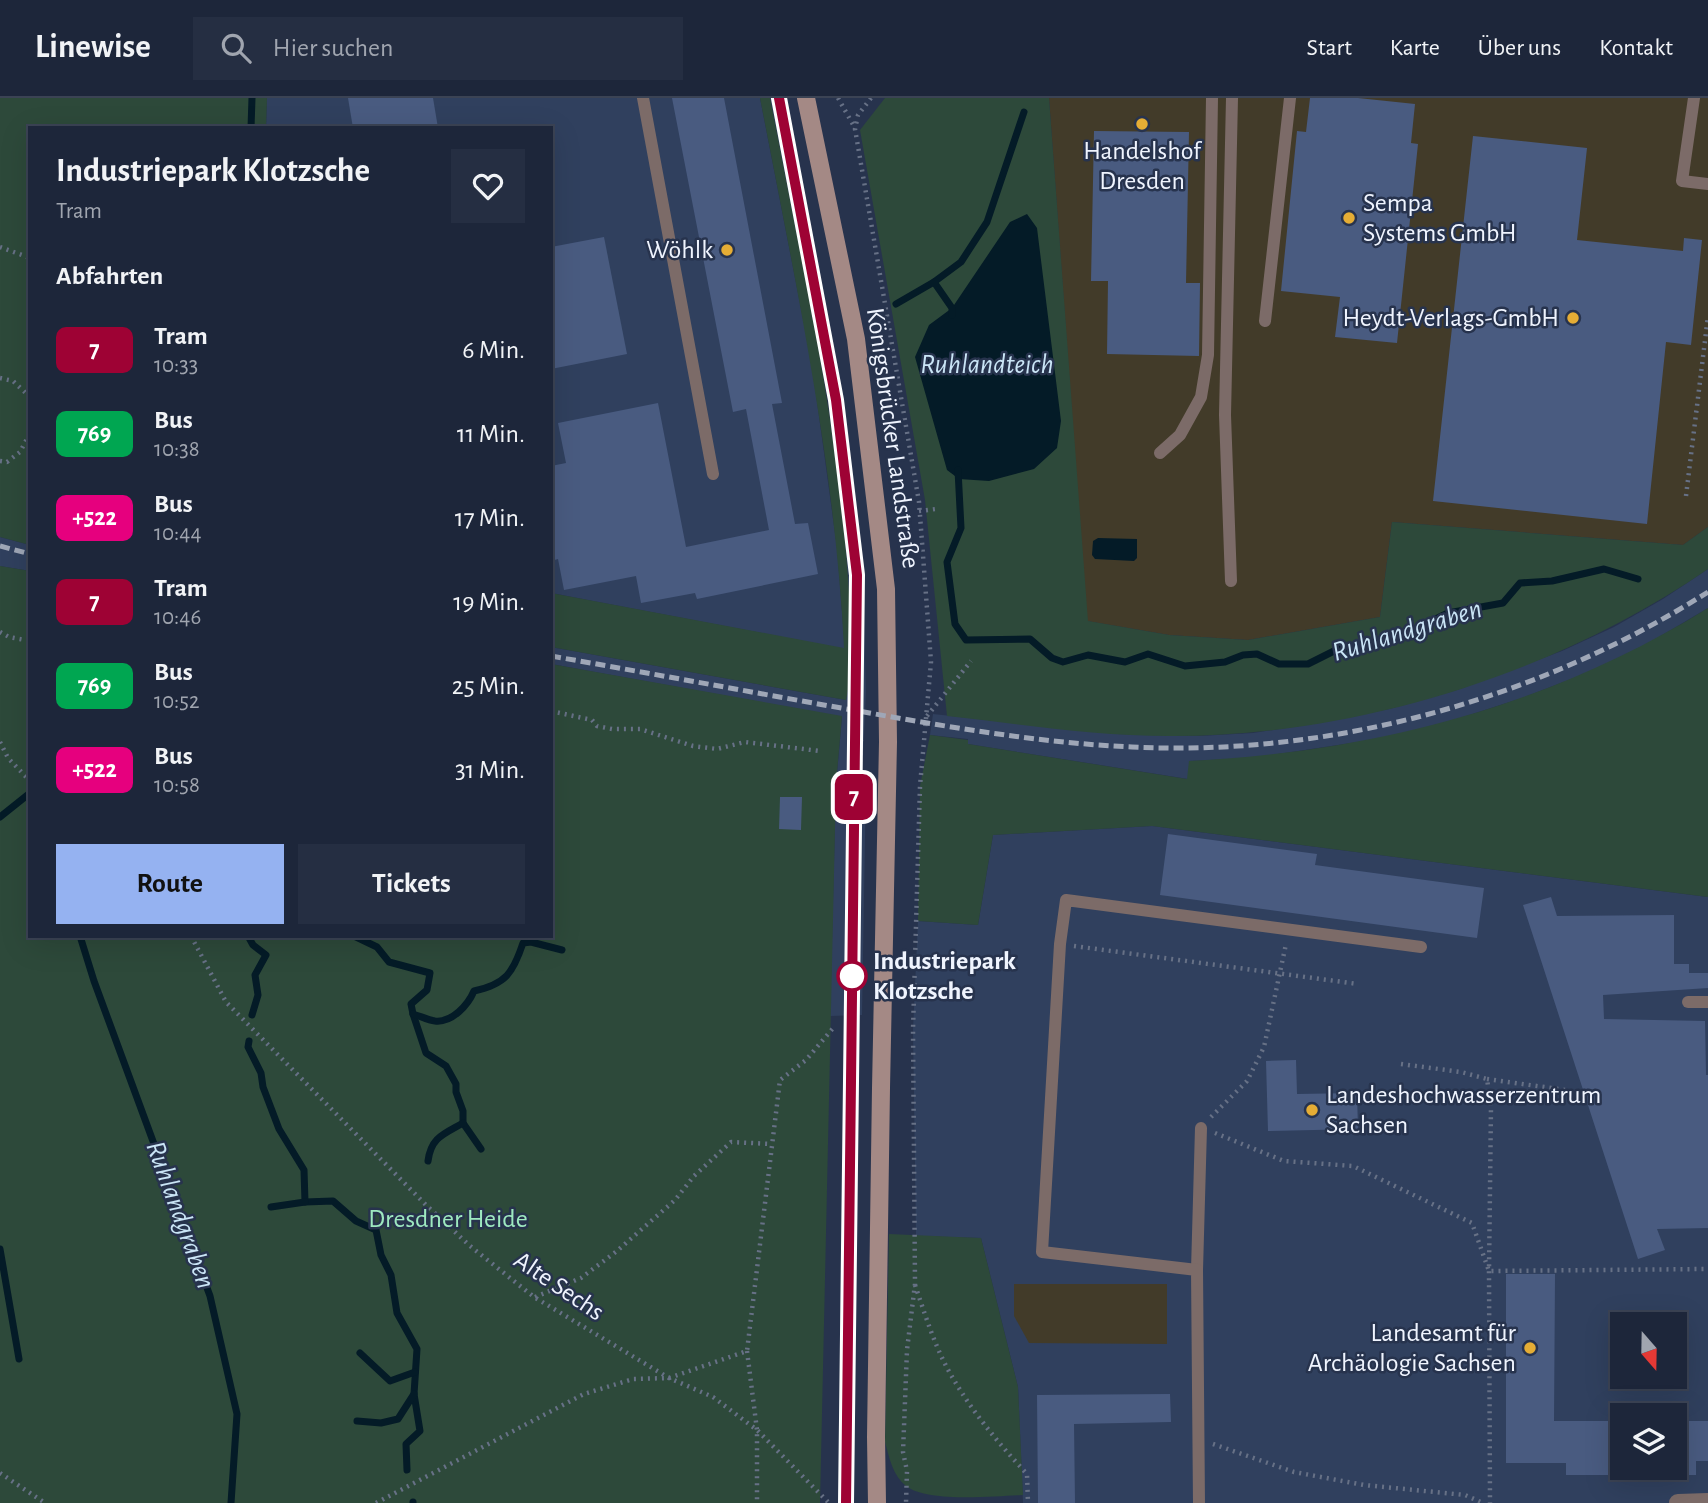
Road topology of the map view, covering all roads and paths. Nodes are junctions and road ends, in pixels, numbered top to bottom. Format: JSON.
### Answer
{"nodes":[{"id":1,"x":643,"y":98,"type":"edge"},
{"id":2,"x":806,"y":98,"type":"edge"},
{"id":3,"x":838,"y":98,"type":"edge"},
{"id":4,"x":871,"y":98,"type":"edge"},
{"id":5,"x":1212,"y":98,"type":"edge"},
{"id":6,"x":1232,"y":98,"type":"edge"},
{"id":7,"x":1290,"y":98,"type":"edge"},
{"id":8,"x":1695,"y":98,"type":"edge"},
{"id":9,"x":855,"y":129,"type":"junction"},
{"id":10,"x":1708,"y":184,"type":"edge"},
{"id":11,"x":0,"y":247,"type":"edge"},
{"id":12,"x":28,"y":257,"type":"edge"},
{"id":13,"x":1708,"y":316,"type":"edge"},
{"id":14,"x":1265,"y":321,"type":"dead end"},
{"id":15,"x":0,"y":378,"type":"edge"},
{"id":16,"x":28,"y":395,"type":"edge"},
{"id":17,"x":28,"y":437,"type":"edge"},
{"id":18,"x":1160,"y":453,"type":"dead end"},
{"id":19,"x":0,"y":461,"type":"edge"},
{"id":20,"x":713,"y":474,"type":"dead end"},
{"id":21,"x":1686,"y":496,"type":"dead end"},
{"id":22,"x":936,"y":509,"type":"dead end"},
{"id":23,"x":919,"y":512,"type":"junction"},
{"id":24,"x":1231,"y":581,"type":"dead end"},
{"id":25,"x":0,"y":632,"type":"edge"},
{"id":26,"x":28,"y":641,"type":"edge"},
{"id":27,"x":971,"y":661,"type":"dead end"},
{"id":28,"x":553,"y":711,"type":"edge"},
{"id":29,"x":926,"y":717,"type":"junction"},
{"id":30,"x":861,"y":740,"type":"dead end"},
{"id":31,"x":0,"y":742,"type":"edge"},
{"id":32,"x":820,"y":751,"type":"dead end"},
{"id":33,"x":28,"y":779,"type":"edge"},
{"id":34,"x":859,"y":783,"type":"dead end"},
{"id":35,"x":1289,"y":930,"type":"junction"},
{"id":36,"x":192,"y":938,"type":"edge"},
{"id":37,"x":1060,"y":944,"type":"junction"},
{"id":38,"x":1421,"y":947,"type":"dead end"},
{"id":39,"x":1278,"y":972,"type":"junction"},
{"id":40,"x":1358,"y":984,"type":"dead end"},
{"id":41,"x":1688,"y":1002,"type":"dead end"},
{"id":42,"x":1708,"y":1002,"type":"edge"},
{"id":43,"x":834,"y":1027,"type":"dead end"},
{"id":44,"x":1402,"y":1064,"type":"dead end"},
{"id":45,"x":1487,"y":1079,"type":"junction"},
{"id":46,"x":1565,"y":1090,"type":"dead end"},
{"id":47,"x":1201,"y":1128,"type":"junction"},
{"id":48,"x":772,"y":1144,"type":"junction"},
{"id":49,"x":1708,"y":1269,"type":"edge"},
{"id":50,"x":1197,"y":1270,"type":"junction"},
{"id":51,"x":1489,"y":1271,"type":"junction"},
{"id":52,"x":915,"y":1284,"type":"junction"},
{"id":53,"x":534,"y":1297,"type":"junction"},
{"id":54,"x":747,"y":1351,"type":"junction"},
{"id":55,"x":669,"y":1378,"type":"junction"},
{"id":56,"x":757,"y":1430,"type":"junction"},
{"id":57,"x":1199,"y":1439,"type":"junction"},
{"id":58,"x":0,"y":1473,"type":"edge"},
{"id":59,"x":1708,"y":1502,"type":"edge"},
{"id":60,"x":45,"y":1503,"type":"edge"},
{"id":61,"x":376,"y":1503,"type":"edge"},
{"id":62,"x":757,"y":1503,"type":"edge"},
{"id":63,"x":829,"y":1503,"type":"edge"},
{"id":64,"x":877,"y":1503,"type":"edge"},
{"id":65,"x":906,"y":1503,"type":"edge"},
{"id":66,"x":1028,"y":1503,"type":"edge"},
{"id":67,"x":1199,"y":1503,"type":"edge"},
{"id":68,"x":1483,"y":1503,"type":"edge"},
{"id":69,"x":1490,"y":1503,"type":"edge"},
{"id":70,"x":1678,"y":1503,"type":"edge"}],
"edges":[{"from":1,"to":20,"type":"lane"},
{"from":2,"to":64,"type":"main road","name":"Königsbrücker Landstraße"},
{"from":3,"to":9,"type":"path"},
{"from":4,"to":9,"type":"path"},
{"from":5,"to":18,"type":"lane"},
{"from":6,"to":24,"type":"lane"},
{"from":7,"to":14,"type":"lane"},
{"from":8,"to":10,"type":"lane"},
{"from":9,"to":23,"type":"path"},
{"from":11,"to":12,"type":"path"},
{"from":13,"to":21,"type":"path"},
{"from":15,"to":16,"type":"path"},
{"from":17,"to":19,"type":"path"},
{"from":22,"to":23,"type":"path"},
{"from":23,"to":29,"type":"path"},
{"from":25,"to":26,"type":"path"},
{"from":27,"to":29,"type":"path"},
{"from":28,"to":32,"type":"path"},
{"from":29,"to":52,"type":"path"},
{"from":30,"to":34,"type":"path"},
{"from":31,"to":33,"type":"path"},
{"from":35,"to":37,"type":"lane"},
{"from":35,"to":38,"type":"lane"},
{"from":35,"to":39,"type":"path"},
{"from":36,"to":53,"type":"path","name":"Alte Sechs"},
{"from":37,"to":39,"type":"path"},
{"from":37,"to":50,"type":"lane"},
{"from":39,"to":40,"type":"path"},
{"from":39,"to":47,"type":"path"},
{"from":41,"to":42,"type":"lane"},
{"from":43,"to":48,"type":"path"},
{"from":44,"to":45,"type":"path"},
{"from":45,"to":46,"type":"path"},
{"from":45,"to":51,"type":"path"},
{"from":47,"to":50,"type":"lane"},
{"from":47,"to":51,"type":"path"},
{"from":48,"to":53,"type":"path"},
{"from":48,"to":54,"type":"path"},
{"from":49,"to":51,"type":"path"},
{"from":50,"to":57,"type":"lane"},
{"from":51,"to":69,"type":"path"},
{"from":52,"to":65,"type":"path"},
{"from":52,"to":66,"type":"path"},
{"from":53,"to":55,"type":"path","name":"Alte Sechs"},
{"from":54,"to":55,"type":"path"},
{"from":54,"to":56,"type":"path"},
{"from":55,"to":56,"type":"path","name":"Alte Sechs"},
{"from":55,"to":61,"type":"path"},
{"from":56,"to":62,"type":"path"},
{"from":56,"to":63,"type":"path","name":"Alte Sechs"},
{"from":57,"to":67,"type":"lane"},
{"from":57,"to":68,"type":"path"},
{"from":58,"to":60,"type":"path"},
{"from":59,"to":70,"type":"street"}]}
